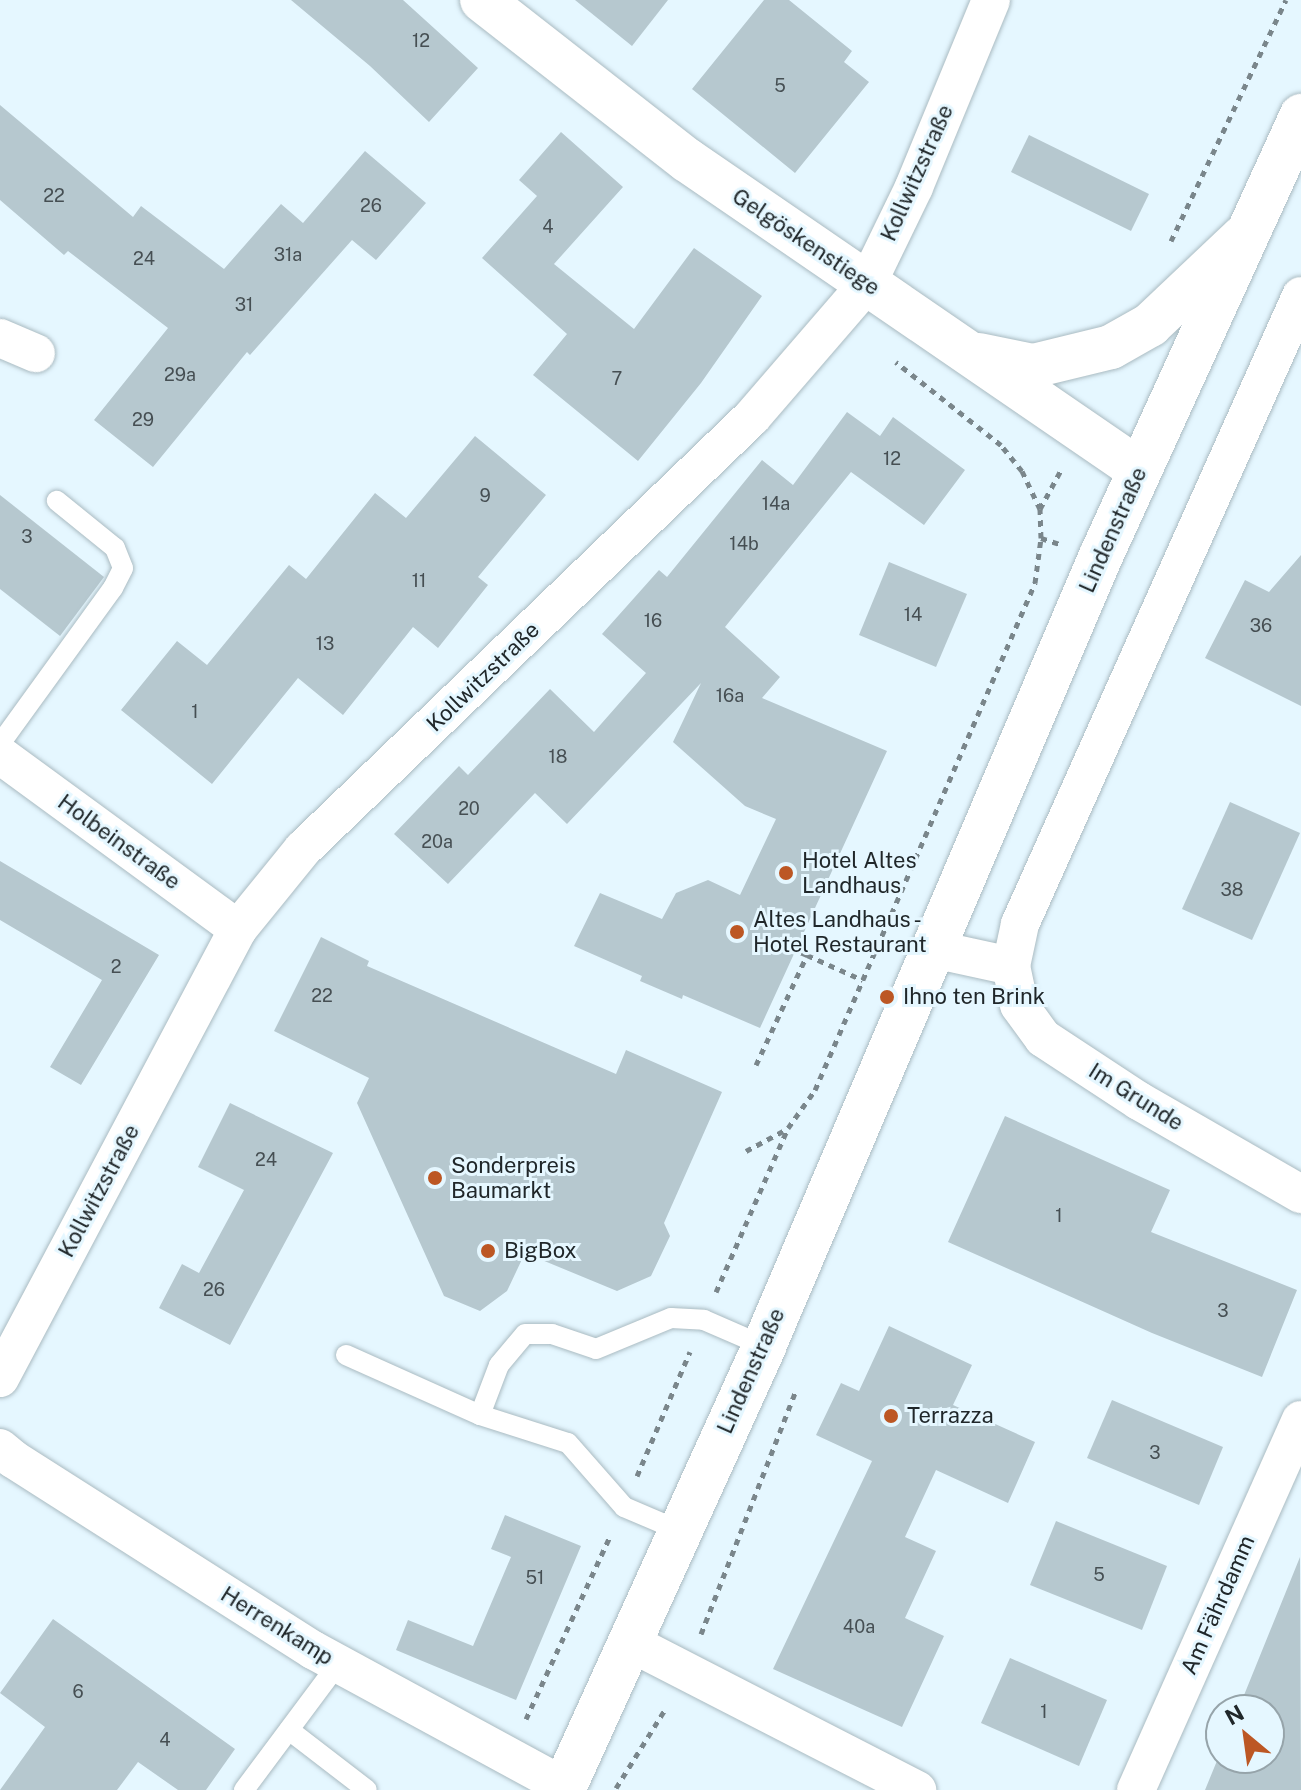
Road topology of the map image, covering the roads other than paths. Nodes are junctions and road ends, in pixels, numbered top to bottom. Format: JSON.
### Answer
{"nodes":[{"id":1,"x":482,"y":0,"type":"edge"},
{"id":2,"x":991,"y":0,"type":"edge"},
{"id":3,"x":1301,"y":116,"type":"edge"},
{"id":4,"x":1243,"y":237,"type":"junction"},
{"id":5,"x":867,"y":284,"type":"junction"},
{"id":6,"x":1301,"y":296,"type":"edge"},
{"id":7,"x":0,"y":338,"type":"edge"},
{"id":8,"x":36,"y":353,"type":"dead end"},
{"id":9,"x":968,"y":353,"type":"junction"},
{"id":10,"x":1139,"y":470,"type":"junction"},
{"id":11,"x":57,"y":501,"type":"dead end"},
{"id":12,"x":0,"y":744,"type":"edge"},
{"id":13,"x":0,"y":755,"type":"edge"},
{"id":14,"x":238,"y":929,"type":"junction"},
{"id":15,"x":933,"y":949,"type":"junction"},
{"id":16,"x":1011,"y":966,"type":"junction"},
{"id":17,"x":1301,"y":1194,"type":"edge"},
{"id":18,"x":764,"y":1346,"type":"junction"},
{"id":19,"x":346,"y":1355,"type":"dead end"},
{"id":20,"x":0,"y":1378,"type":"edge"},
{"id":21,"x":480,"y":1415,"type":"junction"},
{"id":22,"x":1301,"y":1420,"type":"edge"},
{"id":23,"x":4,"y":1461,"type":"edge"},
{"id":24,"x":678,"y":1530,"type":"junction"},
{"id":25,"x":631,"y":1643,"type":"junction"},
{"id":26,"x":338,"y":1664,"type":"junction"},
{"id":27,"x":289,"y":1730,"type":"junction"},
{"id":28,"x":564,"y":1788,"type":"edge"},
{"id":29,"x":244,"y":1790,"type":"edge"},
{"id":30,"x":367,"y":1790,"type":"edge"},
{"id":31,"x":917,"y":1790,"type":"edge"},
{"id":32,"x":1136,"y":1790,"type":"edge"}],
"edges":[{"from":1,"to":5,"type":"main road","name":"Gelgöskenstiege"},
{"from":2,"to":5,"type":"street","name":"Kollwitzstraße"},
{"from":3,"to":4,"type":"main road","name":"Lindenstraße"},
{"from":4,"to":9,"type":"main road"},
{"from":4,"to":10,"type":"main road","name":"Lindenstraße"},
{"from":5,"to":9,"type":"main road","name":"Gelgöskenstiege"},
{"from":5,"to":14,"type":"street","name":"Kollwitzstraße"},
{"from":6,"to":16,"type":"street"},
{"from":7,"to":8,"type":"street"},
{"from":9,"to":10,"type":"main road","name":"Gelgöskenstiege"},
{"from":10,"to":15,"type":"main road","name":"Lindenstraße"},
{"from":11,"to":12,"type":"lane"},
{"from":13,"to":14,"type":"street","name":"Holbeinstraße"},
{"from":14,"to":20,"type":"street","name":"Kollwitzstraße"},
{"from":15,"to":16,"type":"street"},
{"from":15,"to":18,"type":"main road","name":"Lindenstraße"},
{"from":16,"to":17,"type":"street","name":"Im Grunde"},
{"from":18,"to":21,"type":"lane"},
{"from":18,"to":24,"type":"main road","name":"Lindenstraße"},
{"from":19,"to":21,"type":"lane"},
{"from":21,"to":24,"type":"lane"},
{"from":22,"to":32,"type":"street","name":"Am Fährdamm"},
{"from":23,"to":26,"type":"street","name":"Herrenkamp"},
{"from":24,"to":25,"type":"main road","name":"Lindenstraße"},
{"from":25,"to":28,"type":"main road","name":"Lindenstraße"},
{"from":25,"to":31,"type":"street"},
{"from":26,"to":27,"type":"lane"},
{"from":26,"to":28,"type":"street","name":"Herrenkamp"},
{"from":27,"to":29,"type":"lane"},
{"from":27,"to":30,"type":"lane"}]}
